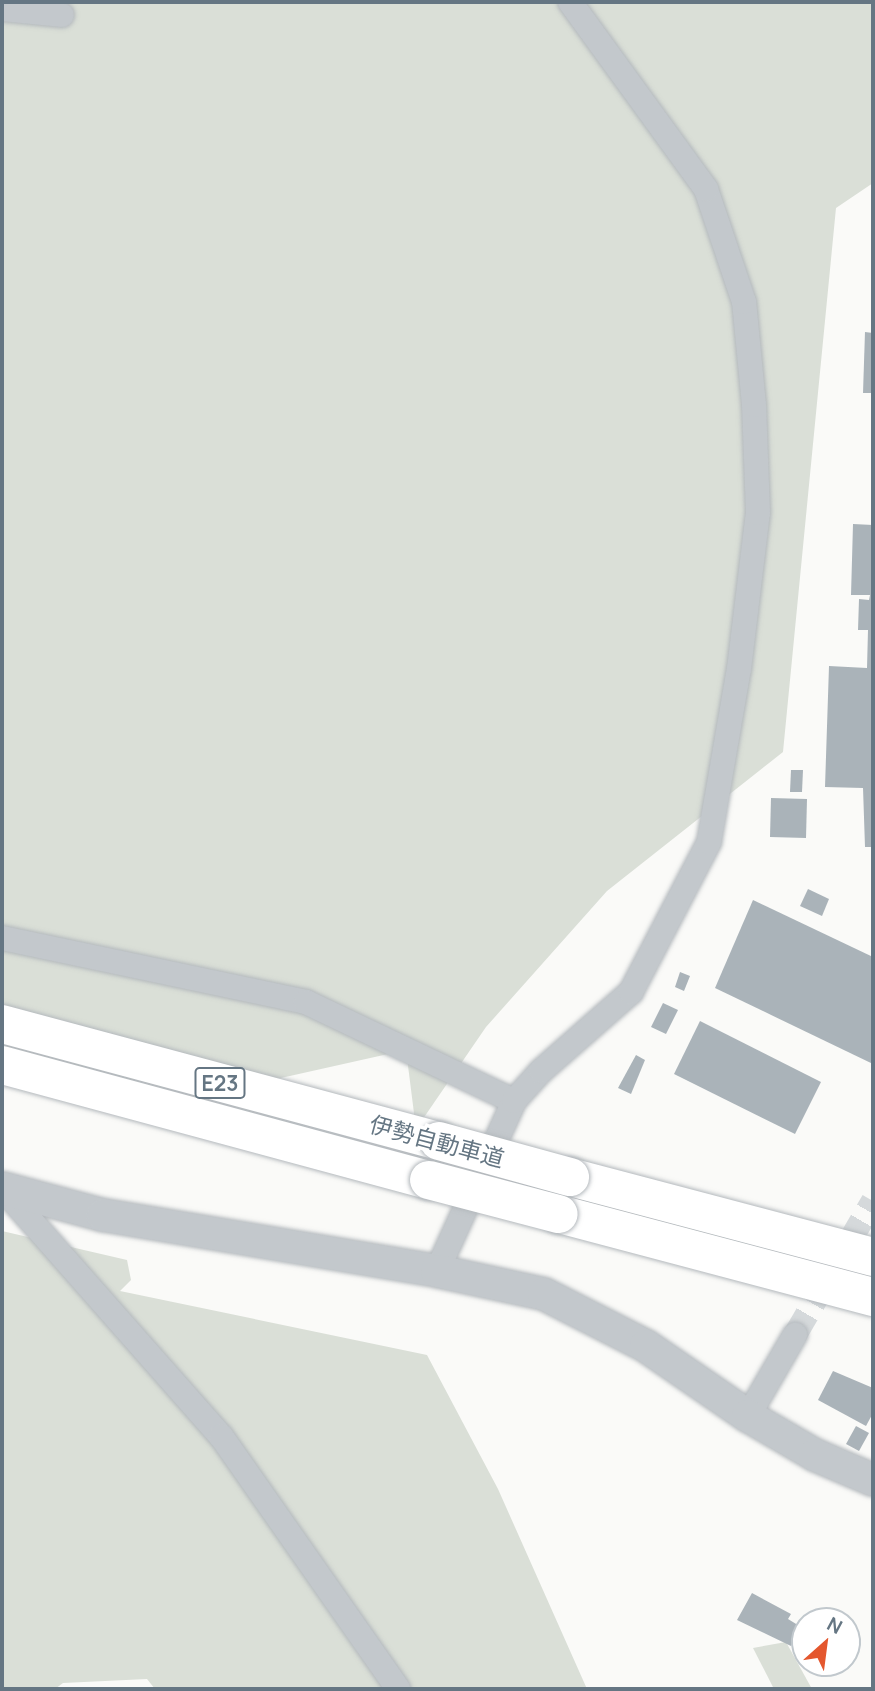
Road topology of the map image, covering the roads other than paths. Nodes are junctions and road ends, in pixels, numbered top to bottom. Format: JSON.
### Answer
{"nodes":[{"id":1,"x":570,"y":2,"type":"edge"},
{"id":2,"x":2,"y":9,"type":"edge"},
{"id":3,"x":62,"y":15,"type":"dead end"},
{"id":4,"x":2,"y":938,"type":"edge"},
{"id":5,"x":2,"y":1024,"type":"edge"},
{"id":6,"x":2,"y":1065,"type":"edge"},
{"id":7,"x":514,"y":1101,"type":"junction"},
{"id":8,"x":2,"y":1188,"type":"edge"},
{"id":9,"x":873,"y":1257,"type":"edge"},
{"id":10,"x":437,"y":1271,"type":"junction"},
{"id":11,"x":873,"y":1297,"type":"edge"},
{"id":12,"x":795,"y":1335,"type":"tunnel mouth"},
{"id":13,"x":748,"y":1416,"type":"junction"},
{"id":14,"x":873,"y":1480,"type":"edge"},
{"id":15,"x":398,"y":1689,"type":"edge"}],
"edges":[{"from":1,"to":7,"type":"street"},
{"from":2,"to":3,"type":"street"},
{"from":4,"to":7,"type":"street"},
{"from":5,"to":9,"type":"highway","name":"伊勢自動車道","number":"E23","bridge":true},
{"from":6,"to":11,"type":"highway","name":"伊勢自動車道","number":"E23","bridge":true},
{"from":7,"to":10,"type":"street"},
{"from":8,"to":10,"type":"street"},
{"from":8,"to":15,"type":"street"},
{"from":10,"to":13,"type":"street"},
{"from":12,"to":13,"type":"street"},
{"from":13,"to":14,"type":"street"}]}
